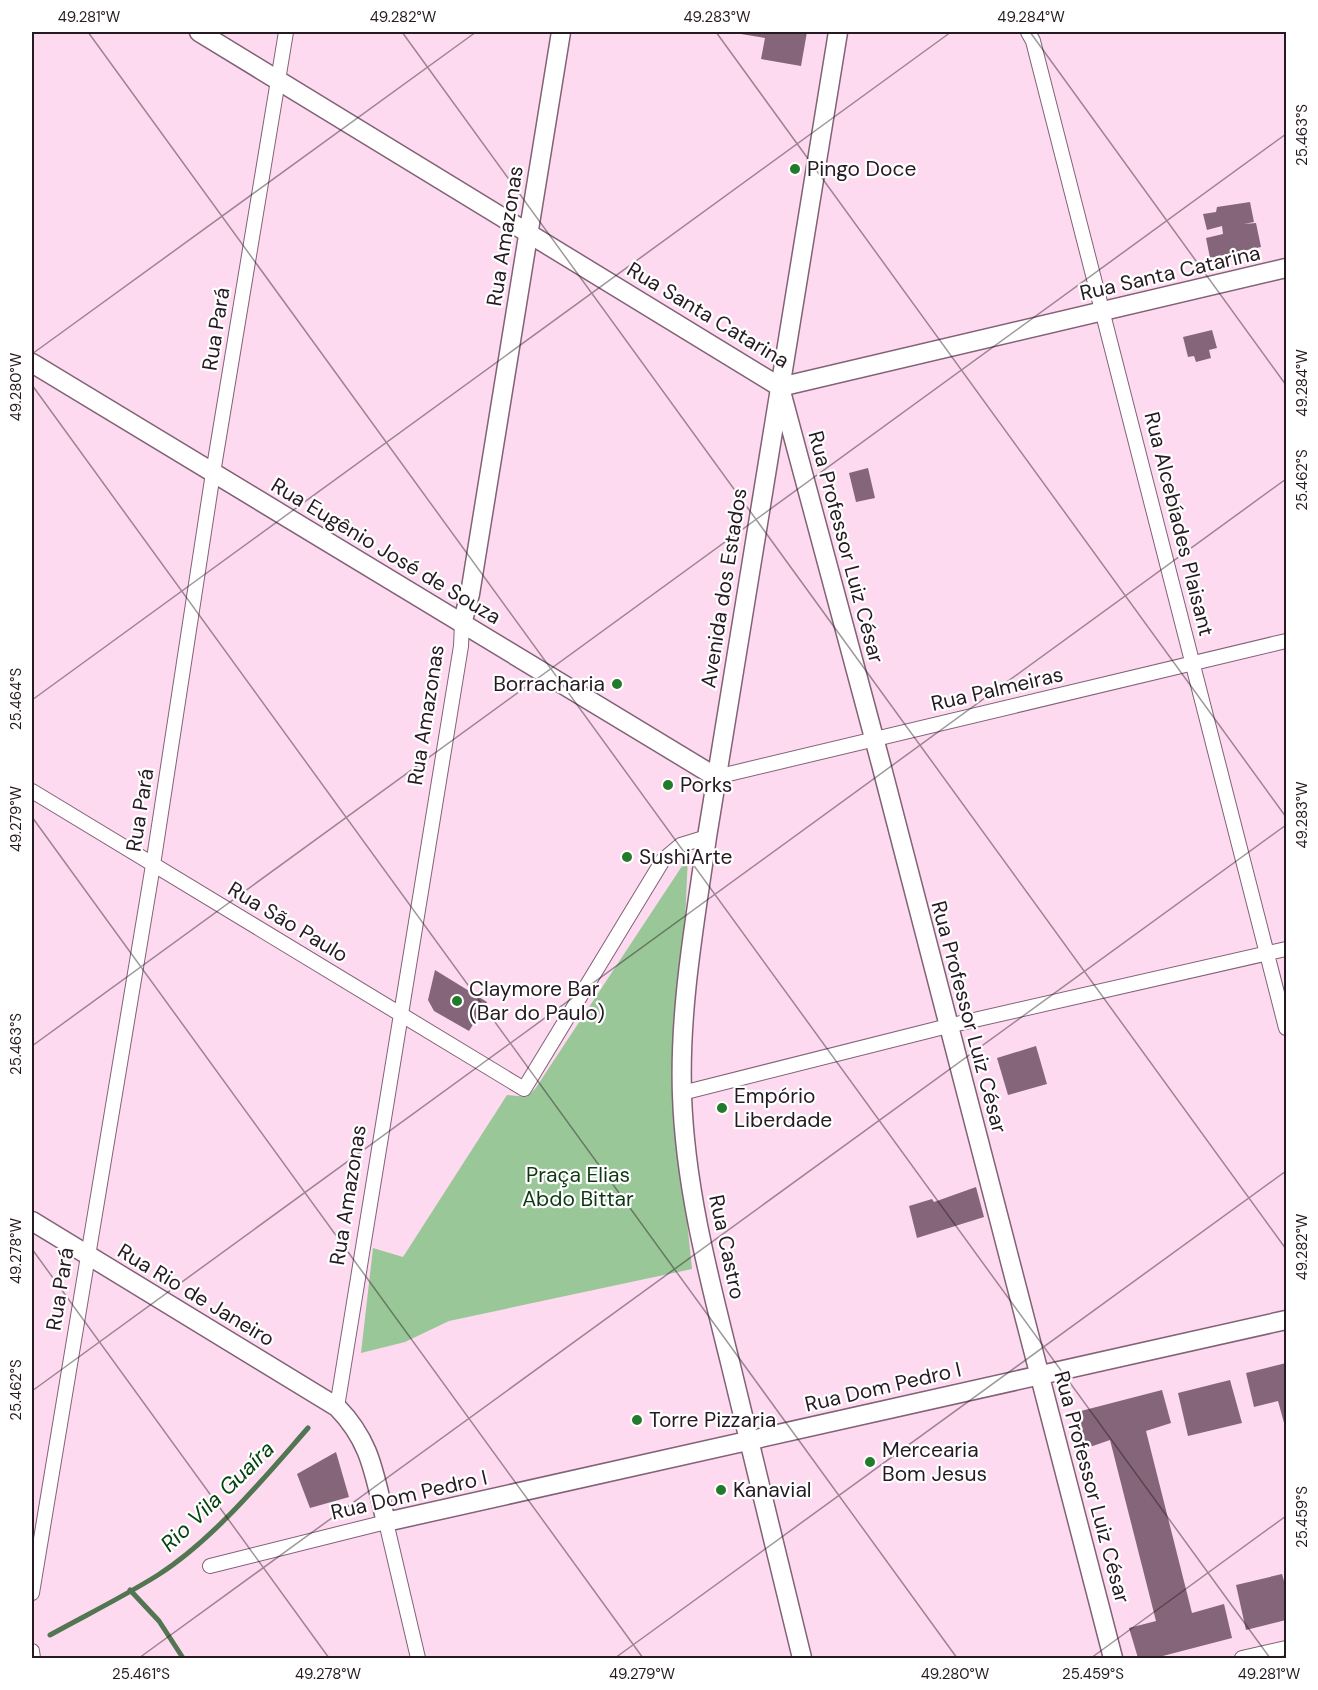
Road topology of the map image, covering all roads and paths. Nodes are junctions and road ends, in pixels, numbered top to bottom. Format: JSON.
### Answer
{"nodes":[{"id":1,"x":199,"y":32,"type":"edge"},
{"id":2,"x":286,"y":32,"type":"edge"},
{"id":3,"x":561,"y":32,"type":"edge"},
{"id":4,"x":838,"y":32,"type":"edge"},
{"id":5,"x":1028,"y":32,"type":"edge"},
{"id":6,"x":278,"y":80,"type":"junction"},
{"id":7,"x":529,"y":232,"type":"junction"},
{"id":8,"x":1287,"y":268,"type":"edge"},
{"id":9,"x":1103,"y":312,"type":"junction"},
{"id":10,"x":32,"y":363,"type":"edge"},
{"id":11,"x":780,"y":387,"type":"junction"},
{"id":12,"x":213,"y":473,"type":"junction"},
{"id":13,"x":462,"y":624,"type":"junction"},
{"id":14,"x":1287,"y":641,"type":"edge"},
{"id":15,"x":1193,"y":663,"type":"junction"},
{"id":16,"x":874,"y":739,"type":"junction"},
{"id":17,"x":716,"y":777,"type":"junction"},
{"id":18,"x":32,"y":791,"type":"edge"},
{"id":19,"x":706,"y":837,"type":"junction"},
{"id":20,"x":153,"y":865,"type":"junction"},
{"id":21,"x":1287,"y":950,"type":"edge"},
{"id":22,"x":1268,"y":954,"type":"junction"},
{"id":23,"x":400,"y":1015,"type":"junction"},
{"id":24,"x":948,"y":1026,"type":"junction"},
{"id":25,"x":1287,"y":1028,"type":"edge"},
{"id":26,"x":682,"y":1093,"type":"junction"},
{"id":27,"x":32,"y":1221,"type":"edge"},
{"id":28,"x":87,"y":1254,"type":"junction"},
{"id":29,"x":1287,"y":1320,"type":"edge"},
{"id":30,"x":1040,"y":1376,"type":"junction"},
{"id":31,"x":337,"y":1407,"type":"junction"},
{"id":32,"x":749,"y":1441,"type":"junction"},
{"id":33,"x":386,"y":1522,"type":"junction"},
{"id":34,"x":210,"y":1566,"type":"dead end"},
{"id":35,"x":32,"y":1593,"type":"edge"},
{"id":36,"x":1287,"y":1648,"type":"edge"},
{"id":37,"x":32,"y":1652,"type":"edge"},
{"id":38,"x":33,"y":1659,"type":"edge"},
{"id":39,"x":418,"y":1659,"type":"edge"},
{"id":40,"x":802,"y":1659,"type":"edge"},
{"id":41,"x":1113,"y":1659,"type":"edge"},
{"id":42,"x":1242,"y":1659,"type":"edge"}],
"edges":[{"from":1,"to":6,"type":"street","name":"Rua Santa Catarina"},
{"from":2,"to":6,"type":"street","name":"Rua Pará"},
{"from":3,"to":7,"type":"street","name":"Rua Amazonas"},
{"from":4,"to":11,"type":"street","name":"Avenida dos Estados"},
{"from":5,"to":9,"type":"street","name":"Rua Alcebíades Plaisant"},
{"from":6,"to":7,"type":"street","name":"Rua Santa Catarina"},
{"from":6,"to":12,"type":"street","name":"Rua Pará"},
{"from":7,"to":11,"type":"street","name":"Rua Santa Catarina"},
{"from":7,"to":13,"type":"street","name":"Rua Amazonas"},
{"from":8,"to":9,"type":"street","name":"Rua Santa Catarina"},
{"from":9,"to":11,"type":"street","name":"Rua Santa Catarina"},
{"from":9,"to":15,"type":"street","name":"Rua Alcebíades Plaisant"},
{"from":10,"to":12,"type":"street","name":"Rua Eugênio José de Souza"},
{"from":11,"to":16,"type":"street","name":"Rua Professor Luiz César"},
{"from":11,"to":17,"type":"street","name":"Avenida dos Estados"},
{"from":12,"to":13,"type":"street","name":"Rua Eugênio José de Souza"},
{"from":12,"to":20,"type":"street","name":"Rua Pará"},
{"from":13,"to":17,"type":"street","name":"Rua Eugênio José de Souza"},
{"from":13,"to":23,"type":"street","name":"Rua Amazonas"},
{"from":14,"to":15,"type":"street","name":"Rua Palmeiras"},
{"from":15,"to":16,"type":"street","name":"Rua Palmeiras"},
{"from":15,"to":22,"type":"street","name":"Rua Alcebíades Plaisant"},
{"from":16,"to":17,"type":"street","name":"Rua Palmeiras"},
{"from":16,"to":24,"type":"street","name":"Rua Professor Luiz César"},
{"from":17,"to":19,"type":"street","name":"Avenida dos Estados"},
{"from":18,"to":20,"type":"street","name":"Rua São Paulo"},
{"from":19,"to":23,"type":"street","name":"Rua São Paulo"},
{"from":19,"to":26,"type":"street","name":"Rua Castro"},
{"from":20,"to":23,"type":"street","name":"Rua São Paulo"},
{"from":20,"to":28,"type":"street","name":"Rua Pará"},
{"from":21,"to":22,"type":"street"},
{"from":22,"to":24,"type":"street"},
{"from":22,"to":25,"type":"street","name":"Rua Alcebíades Plaisant"},
{"from":23,"to":31,"type":"street","name":"Rua Amazonas"},
{"from":24,"to":26,"type":"street"},
{"from":24,"to":30,"type":"street","name":"Rua Professor Luiz César"},
{"from":26,"to":32,"type":"street","name":"Rua Castro"},
{"from":27,"to":28,"type":"street","name":"Rua Rio de Janeiro"},
{"from":28,"to":31,"type":"street","name":"Rua Rio de Janeiro"},
{"from":28,"to":35,"type":"street","name":"Rua Pará"},
{"from":29,"to":30,"type":"street","name":"Rua Dom Pedro I"},
{"from":30,"to":32,"type":"street","name":"Rua Dom Pedro I"},
{"from":30,"to":41,"type":"street","name":"Rua Professor Luiz César"},
{"from":31,"to":33,"type":"street","name":"Rua Rio de Janeiro"},
{"from":32,"to":33,"type":"street","name":"Rua Dom Pedro I"},
{"from":32,"to":40,"type":"street","name":"Rua Castro"},
{"from":33,"to":34,"type":"street","name":"Rua Dom Pedro I"},
{"from":33,"to":39,"type":"street"},
{"from":36,"to":42,"type":"street"},
{"from":37,"to":38,"type":"street"}]}
